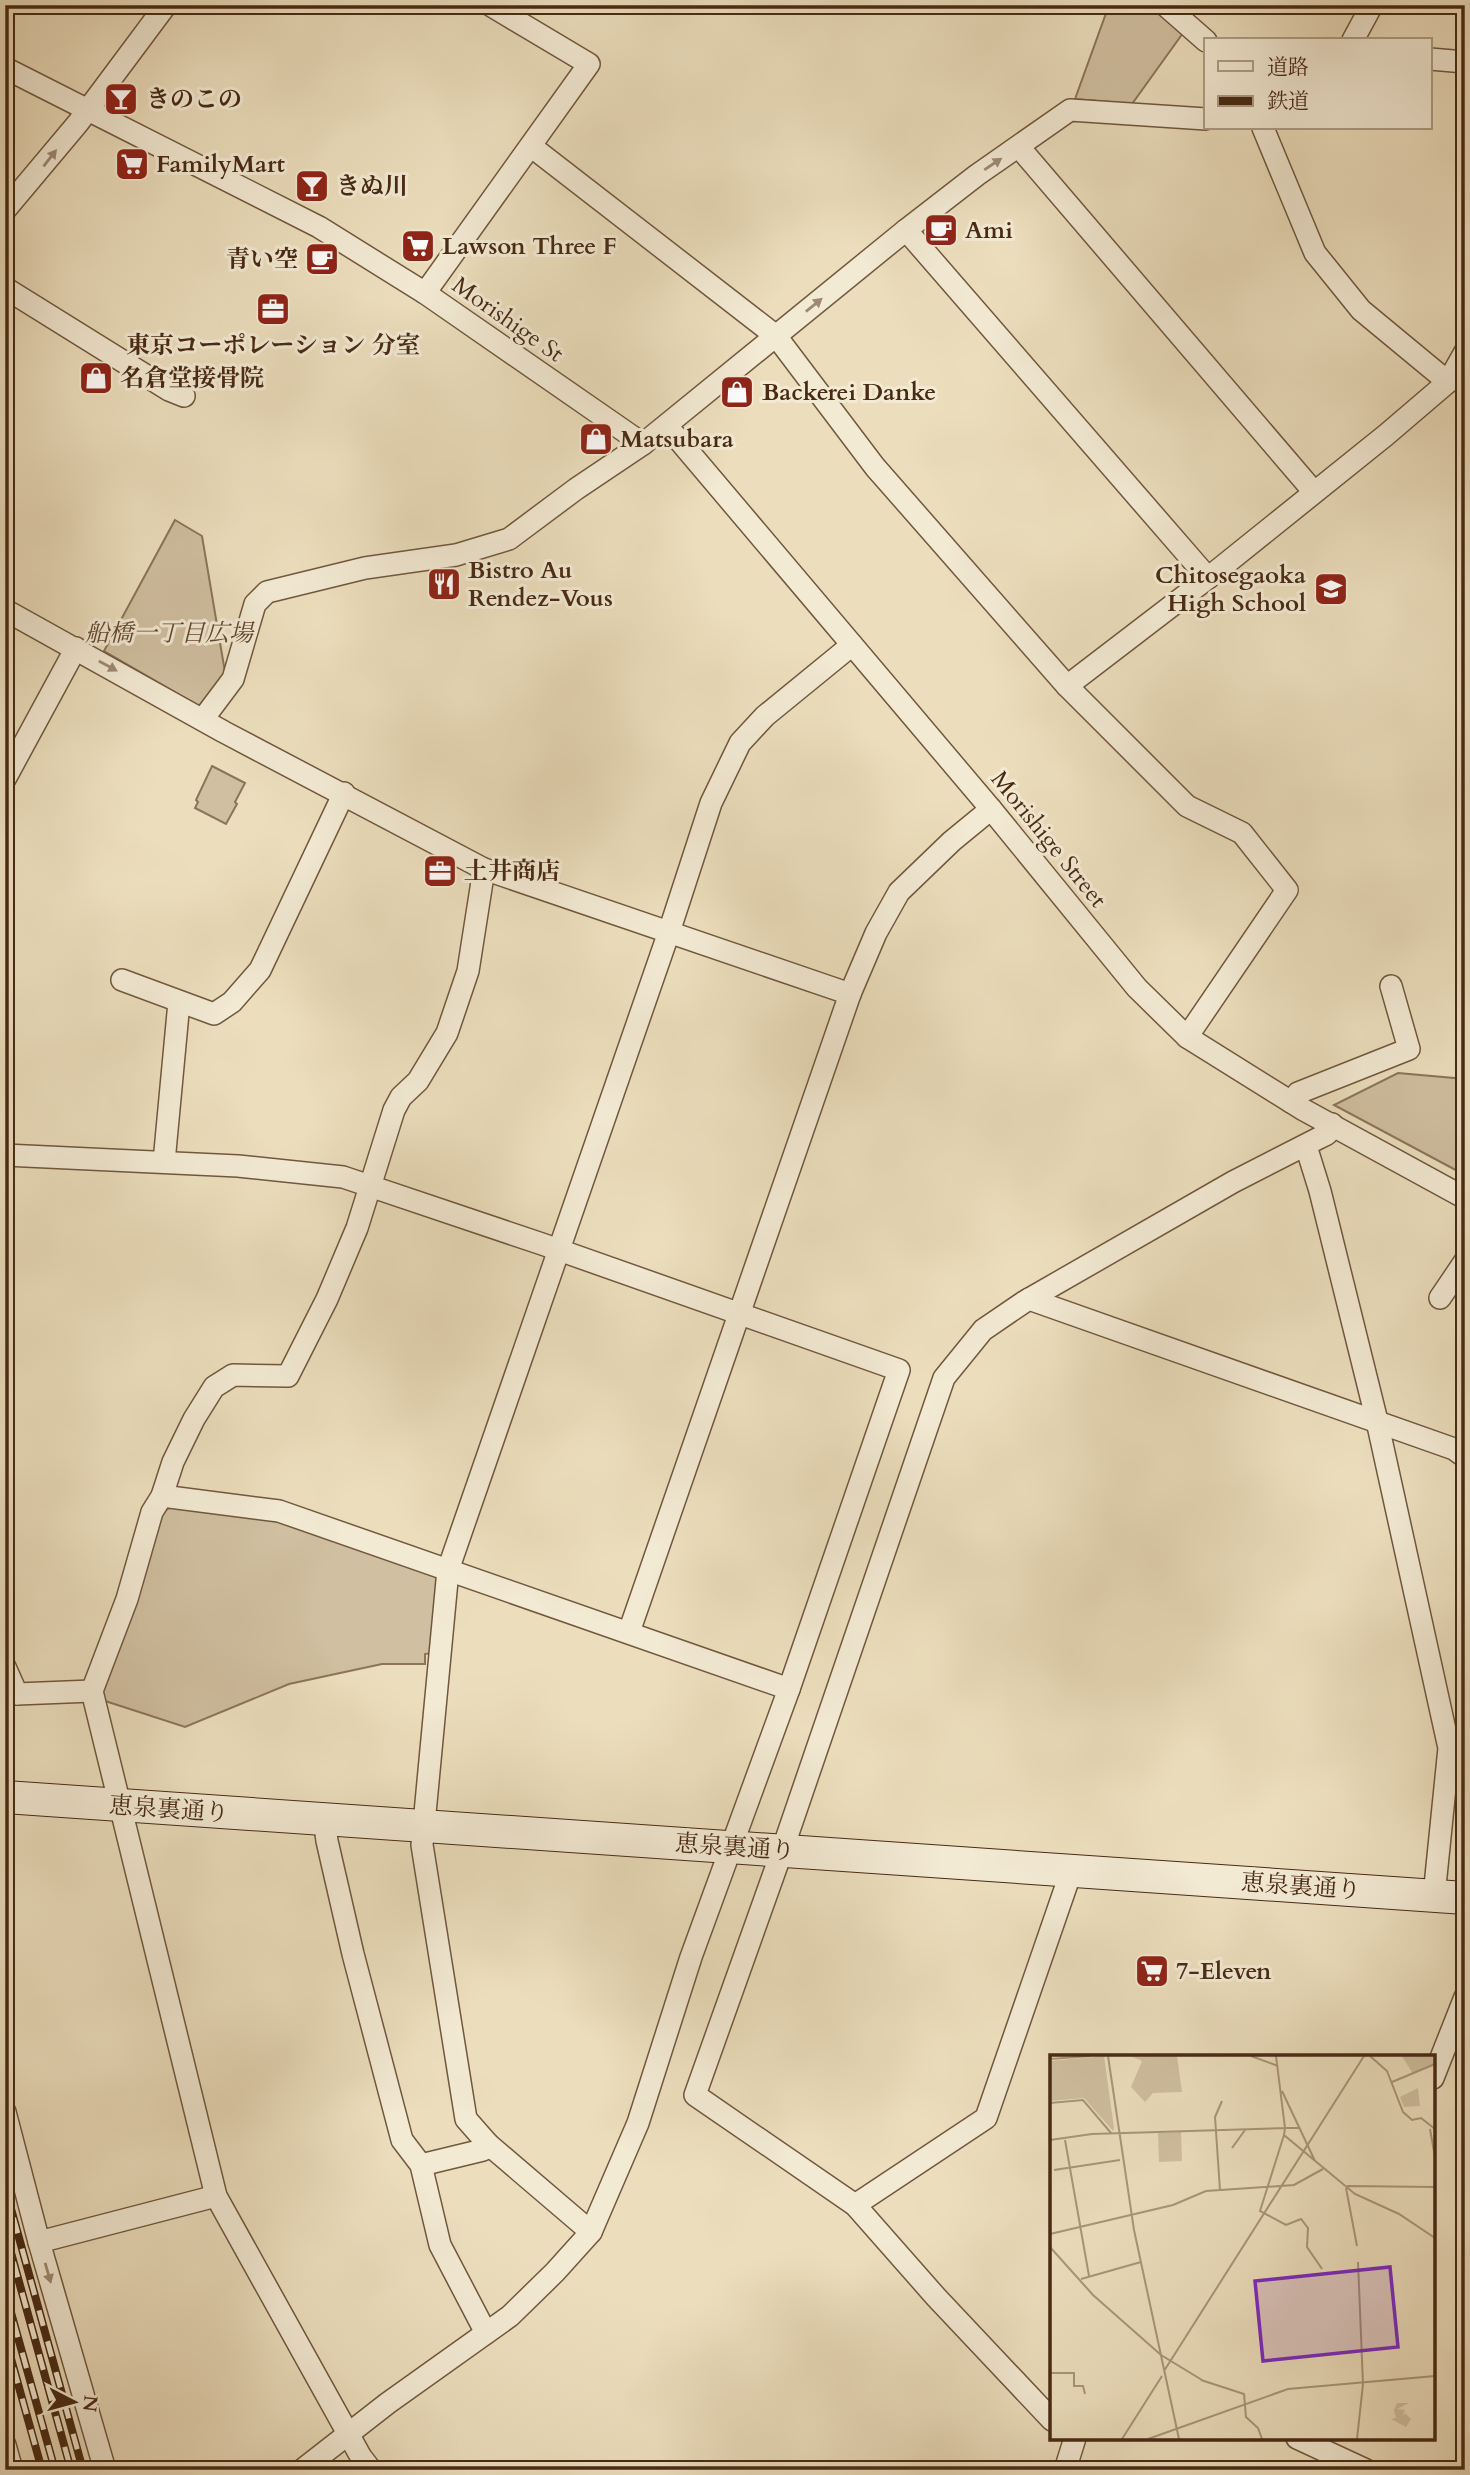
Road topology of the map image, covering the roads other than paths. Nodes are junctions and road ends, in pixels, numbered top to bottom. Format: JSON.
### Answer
{"nodes":[{"id":1,"x":166,"y":5,"type":"edge"},
{"id":2,"x":490,"y":5,"type":"edge"},
{"id":3,"x":1165,"y":5,"type":"edge"},
{"id":4,"x":1372,"y":5,"type":"edge"},
{"id":5,"x":1354,"y":38,"type":"edge"},
{"id":6,"x":1204,"y":39,"type":"edge"},
{"id":7,"x":1432,"y":59,"type":"edge"},
{"id":8,"x":1465,"y":62,"type":"edge"},
{"id":9,"x":5,"y":68,"type":"edge"},
{"id":10,"x":87,"y":111,"type":"junction"},
{"id":11,"x":1204,"y":119,"type":"edge"},
{"id":12,"x":1264,"y":130,"type":"edge"},
{"id":13,"x":532,"y":147,"type":"junction"},
{"id":14,"x":1019,"y":147,"type":"junction"},
{"id":15,"x":5,"y":210,"type":"edge"},
{"id":16,"x":906,"y":230,"type":"junction"},
{"id":17,"x":5,"y":288,"type":"edge"},
{"id":18,"x":425,"y":293,"type":"junction"},
{"id":19,"x":776,"y":336,"type":"junction"},
{"id":20,"x":1465,"y":352,"type":"edge"},
{"id":21,"x":1448,"y":382,"type":"junction"},
{"id":22,"x":184,"y":396,"type":"dead end"},
{"id":23,"x":667,"y":426,"type":"junction"},
{"id":24,"x":643,"y":444,"type":"junction"},
{"id":25,"x":1314,"y":492,"type":"junction"},
{"id":26,"x":1208,"y":578,"type":"junction"},
{"id":27,"x":5,"y":610,"type":"edge"},
{"id":28,"x":852,"y":645,"type":"junction"},
{"id":29,"x":76,"y":648,"type":"junction"},
{"id":30,"x":1067,"y":686,"type":"junction"},
{"id":31,"x":204,"y":719,"type":"junction"},
{"id":32,"x":5,"y":779,"type":"edge"},
{"id":33,"x":344,"y":793,"type":"junction"},
{"id":34,"x":991,"y":809,"type":"junction"},
{"id":35,"x":484,"y":869,"type":"junction"},
{"id":36,"x":669,"y":932,"type":"junction"},
{"id":37,"x":122,"y":980,"type":"dead end"},
{"id":38,"x":1391,"y":986,"type":"dead end"},
{"id":39,"x":850,"y":994,"type":"junction"},
{"id":40,"x":179,"y":1002,"type":"junction"},
{"id":41,"x":1187,"y":1037,"type":"junction"},
{"id":42,"x":1291,"y":1102,"type":"junction"},
{"id":43,"x":1332,"y":1124,"type":"junction"},
{"id":44,"x":1306,"y":1146,"type":"junction"},
{"id":45,"x":5,"y":1155,"type":"edge"},
{"id":46,"x":164,"y":1162,"type":"junction"},
{"id":47,"x":371,"y":1187,"type":"junction"},
{"id":48,"x":1465,"y":1198,"type":"edge"},
{"id":49,"x":558,"y":1250,"type":"junction"},
{"id":50,"x":1465,"y":1261,"type":"edge"},
{"id":51,"x":1440,"y":1298,"type":"dead end"},
{"id":52,"x":1030,"y":1299,"type":"junction"},
{"id":53,"x":737,"y":1314,"type":"junction"},
{"id":54,"x":1377,"y":1421,"type":"junction"},
{"id":55,"x":1465,"y":1457,"type":"edge"},
{"id":56,"x":162,"y":1496,"type":"junction"},
{"id":57,"x":448,"y":1570,"type":"junction"},
{"id":58,"x":629,"y":1632,"type":"junction"},
{"id":59,"x":5,"y":1667,"type":"edge"},
{"id":60,"x":789,"y":1689,"type":"junction"},
{"id":61,"x":92,"y":1691,"type":"junction"},
{"id":62,"x":11,"y":1693,"type":"edge"},
{"id":63,"x":5,"y":1797,"type":"edge"},
{"id":64,"x":121,"y":1805,"type":"junction"},
{"id":65,"x":324,"y":1819,"type":"junction"},
{"id":66,"x":424,"y":1826,"type":"junction"},
{"id":67,"x":732,"y":1846,"type":"junction"},
{"id":68,"x":782,"y":1850,"type":"junction"},
{"id":69,"x":1072,"y":1870,"type":"junction"},
{"id":70,"x":1450,"y":1897,"type":"edge"},
{"id":71,"x":1465,"y":1997,"type":"edge"},
{"id":72,"x":1435,"y":2073,"type":"edge"},
{"id":73,"x":6,"y":2116,"type":"edge"},
{"id":74,"x":488,"y":2144,"type":"junction"},
{"id":75,"x":421,"y":2165,"type":"junction"},
{"id":76,"x":216,"y":2196,"type":"junction"},
{"id":77,"x":855,"y":2205,"type":"junction"},
{"id":78,"x":591,"y":2232,"type":"junction"},
{"id":79,"x":39,"y":2242,"type":"junction"},
{"id":80,"x":486,"y":2333,"type":"junction"},
{"id":81,"x":1050,"y":2418,"type":"edge"},
{"id":82,"x":349,"y":2435,"type":"junction"},
{"id":83,"x":1072,"y":2440,"type":"edge"},
{"id":84,"x":1301,"y":2440,"type":"edge"},
{"id":85,"x":5,"y":2445,"type":"edge"},
{"id":86,"x":12,"y":2470,"type":"edge"},
{"id":87,"x":106,"y":2470,"type":"edge"},
{"id":88,"x":302,"y":2470,"type":"edge"},
{"id":89,"x":371,"y":2470,"type":"edge"},
{"id":90,"x":1065,"y":2470,"type":"edge"},
{"id":91,"x":1366,"y":2470,"type":"edge"}],
"edges":[{"from":1,"to":10,"type":"street"},
{"from":2,"to":13,"type":"street"},
{"from":3,"to":6,"type":"street"},
{"from":4,"to":5,"type":"street"},
{"from":7,"to":8,"type":"street"},
{"from":9,"to":10,"type":"street","name":"Morishige St"},
{"from":15,"to":10,"type":"street","one_way":true},
{"from":10,"to":18,"type":"street","name":"Morishige St"},
{"from":11,"to":14,"type":"street"},
{"from":12,"to":21,"type":"street"},
{"from":13,"to":18,"type":"street"},
{"from":13,"to":19,"type":"street"},
{"from":16,"to":14,"type":"street","one_way":true},
{"from":14,"to":25,"type":"street"},
{"from":19,"to":16,"type":"street","one_way":true},
{"from":16,"to":26,"type":"street"},
{"from":17,"to":22,"type":"street"},
{"from":18,"to":24,"type":"street","name":"Morishige St"},
{"from":19,"to":23,"type":"street"},
{"from":19,"to":30,"type":"street"},
{"from":20,"to":21,"type":"street"},
{"from":21,"to":25,"type":"street"},
{"from":23,"to":24,"type":"street"},
{"from":23,"to":28,"type":"street","name":"Morishige Street"},
{"from":24,"to":31,"type":"street"},
{"from":25,"to":26,"type":"street"},
{"from":26,"to":30,"type":"street"},
{"from":27,"to":29,"type":"street"},
{"from":28,"to":34,"type":"street","name":"Morishige Street"},
{"from":28,"to":36,"type":"street"},
{"from":29,"to":31,"type":"street","one_way":true},
{"from":29,"to":32,"type":"street"},
{"from":30,"to":41,"type":"street"},
{"from":31,"to":33,"type":"street"},
{"from":33,"to":35,"type":"street"},
{"from":33,"to":40,"type":"street"},
{"from":34,"to":39,"type":"street"},
{"from":34,"to":41,"type":"street","name":"Morishige Street"},
{"from":35,"to":36,"type":"street"},
{"from":35,"to":47,"type":"street"},
{"from":36,"to":39,"type":"street"},
{"from":36,"to":49,"type":"street"},
{"from":37,"to":40,"type":"street"},
{"from":38,"to":42,"type":"street"},
{"from":39,"to":53,"type":"street"},
{"from":40,"to":46,"type":"street"},
{"from":41,"to":42,"type":"street","name":"Morishige Street"},
{"from":42,"to":43,"type":"street","name":"Morishige Street"},
{"from":43,"to":44,"type":"street"},
{"from":43,"to":48,"type":"street","name":"Morishige Street"},
{"from":44,"to":52,"type":"street"},
{"from":44,"to":54,"type":"street"},
{"from":45,"to":46,"type":"street"},
{"from":46,"to":47,"type":"street"},
{"from":47,"to":49,"type":"street"},
{"from":47,"to":56,"type":"street"},
{"from":49,"to":53,"type":"street"},
{"from":49,"to":57,"type":"street"},
{"from":50,"to":51,"type":"street"},
{"from":52,"to":54,"type":"street"},
{"from":52,"to":68,"type":"street"},
{"from":53,"to":58,"type":"street"},
{"from":53,"to":60,"type":"street"},
{"from":54,"to":55,"type":"street"},
{"from":54,"to":70,"type":"street"},
{"from":56,"to":57,"type":"street"},
{"from":56,"to":61,"type":"street"},
{"from":57,"to":58,"type":"street"},
{"from":57,"to":66,"type":"street"},
{"from":58,"to":60,"type":"street"},
{"from":59,"to":62,"type":"street"},
{"from":60,"to":67,"type":"street"},
{"from":61,"to":62,"type":"street"},
{"from":61,"to":64,"type":"street"},
{"from":63,"to":64,"type":"street","name":"恵泉裏通り"},
{"from":64,"to":65,"type":"street","name":"恵泉裏通り"},
{"from":64,"to":76,"type":"street"},
{"from":65,"to":66,"type":"street","name":"恵泉裏通り"},
{"from":65,"to":75,"type":"street"},
{"from":66,"to":67,"type":"street","name":"恵泉裏通り"},
{"from":66,"to":74,"type":"street"},
{"from":67,"to":68,"type":"street","name":"恵泉裏通り"},
{"from":67,"to":78,"type":"street"},
{"from":68,"to":69,"type":"street","name":"恵泉裏通り"},
{"from":68,"to":77,"type":"street"},
{"from":69,"to":70,"type":"street","name":"恵泉裏通り"},
{"from":69,"to":77,"type":"street"},
{"from":71,"to":72,"type":"street"},
{"from":73,"to":79,"type":"street"},
{"from":74,"to":75,"type":"street"},
{"from":74,"to":78,"type":"street"},
{"from":75,"to":80,"type":"street"},
{"from":76,"to":79,"type":"street"},
{"from":76,"to":82,"type":"street"},
{"from":77,"to":81,"type":"street"},
{"from":78,"to":80,"type":"street"},
{"from":79,"to":87,"type":"street","one_way":true},
{"from":80,"to":82,"type":"street"},
{"from":82,"to":88,"type":"street"},
{"from":82,"to":89,"type":"street"},
{"from":83,"to":90,"type":"street"},
{"from":84,"to":91,"type":"street"},
{"from":85,"to":86,"type":"street"}]}
